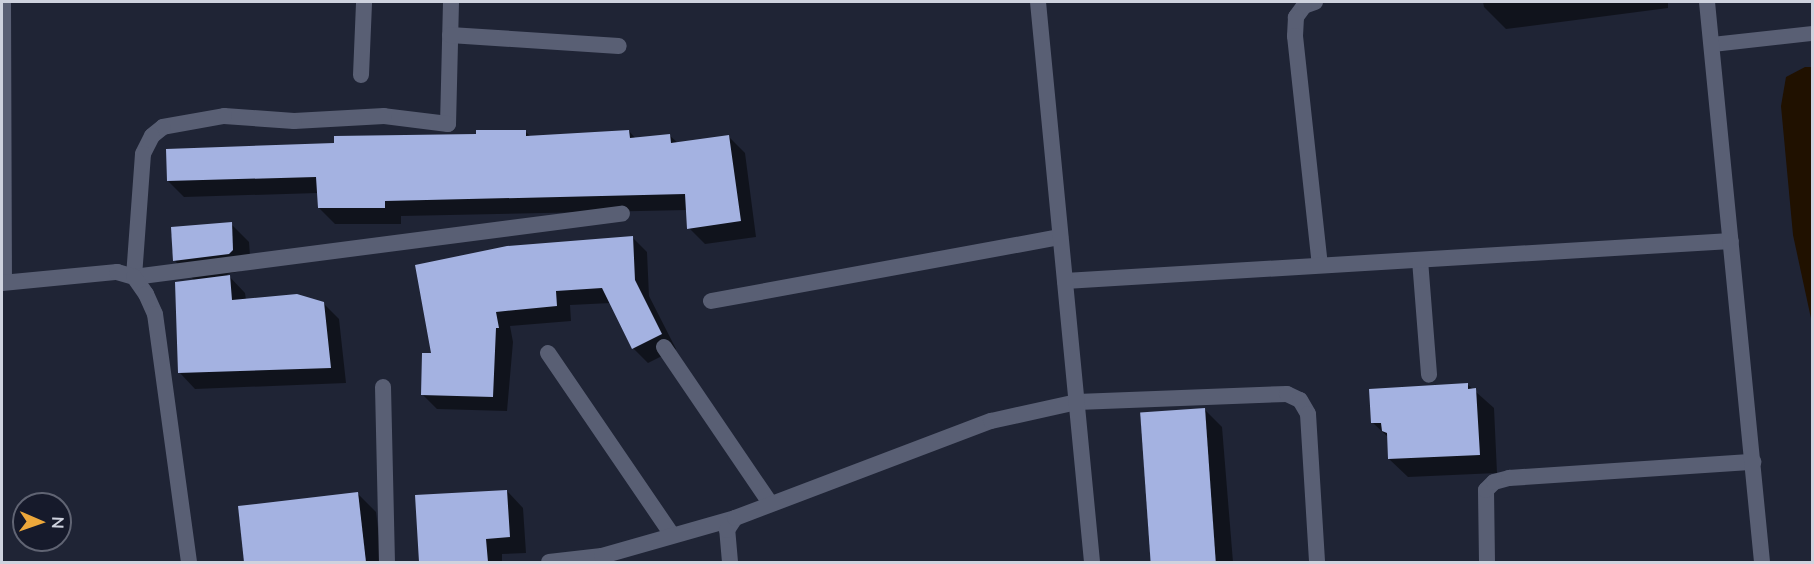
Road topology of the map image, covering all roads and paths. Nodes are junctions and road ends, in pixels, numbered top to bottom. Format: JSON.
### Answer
{"nodes":[{"id":1,"x":3,"y":2,"type":"edge"},
{"id":2,"x":364,"y":2,"type":"edge"},
{"id":3,"x":451,"y":2,"type":"edge"},
{"id":4,"x":1038,"y":2,"type":"edge"},
{"id":5,"x":1315,"y":2,"type":"edge"},
{"id":6,"x":1707,"y":2,"type":"edge"},
{"id":7,"x":1812,"y":33,"type":"edge"},
{"id":8,"x":450,"y":35,"type":"junction"},
{"id":9,"x":1712,"y":44,"type":"junction"},
{"id":10,"x":619,"y":46,"type":"dead end"},
{"id":11,"x":361,"y":75,"type":"dead end"},
{"id":12,"x":622,"y":214,"type":"dead end"},
{"id":13,"x":1060,"y":237,"type":"junction"},
{"id":14,"x":1731,"y":241,"type":"junction"},
{"id":15,"x":1420,"y":260,"type":"junction"},
{"id":16,"x":1320,"y":265,"type":"junction"},
{"id":17,"x":134,"y":277,"type":"junction"},
{"id":18,"x":1065,"y":281,"type":"junction"},
{"id":19,"x":3,"y":283,"type":"edge"},
{"id":20,"x":711,"y":301,"type":"dead end"},
{"id":21,"x":664,"y":347,"type":"dead end"},
{"id":22,"x":548,"y":352,"type":"dead end"},
{"id":23,"x":1429,"y":375,"type":"dead end"},
{"id":24,"x":383,"y":387,"type":"dead end"},
{"id":25,"x":1077,"y":402,"type":"junction"},
{"id":26,"x":1753,"y":462,"type":"junction"},
{"id":27,"x":770,"y":503,"type":"junction"},
{"id":28,"x":735,"y":518,"type":"junction"},
{"id":29,"x":672,"y":535,"type":"junction"},
{"id":30,"x":189,"y":562,"type":"edge"},
{"id":31,"x":387,"y":562,"type":"edge"},
{"id":32,"x":549,"y":562,"type":"edge"},
{"id":33,"x":730,"y":562,"type":"edge"},
{"id":34,"x":1092,"y":562,"type":"edge"},
{"id":35,"x":1317,"y":562,"type":"edge"},
{"id":36,"x":1487,"y":562,"type":"edge"},
{"id":37,"x":1762,"y":562,"type":"edge"}],
"edges":[{"from":1,"to":19,"type":"street"},
{"from":2,"to":11,"type":"street"},
{"from":3,"to":8,"type":"street"},
{"from":4,"to":13,"type":"street"},
{"from":5,"to":16,"type":"street"},
{"from":6,"to":9,"type":"street"},
{"from":7,"to":9,"type":"lane"},
{"from":8,"to":10,"type":"street"},
{"from":8,"to":17,"type":"street"},
{"from":9,"to":14,"type":"street"},
{"from":12,"to":17,"type":"street"},
{"from":13,"to":18,"type":"street"},
{"from":13,"to":20,"type":"street"},
{"from":14,"to":15,"type":"street"},
{"from":14,"to":26,"type":"street"},
{"from":15,"to":16,"type":"street"},
{"from":15,"to":23,"type":"street"},
{"from":16,"to":18,"type":"street"},
{"from":17,"to":19,"type":"street"},
{"from":17,"to":30,"type":"street"},
{"from":18,"to":25,"type":"street"},
{"from":21,"to":27,"type":"street"},
{"from":22,"to":29,"type":"street"},
{"from":24,"to":31,"type":"street"},
{"from":25,"to":27,"type":"street"},
{"from":25,"to":34,"type":"street"},
{"from":25,"to":35,"type":"street"},
{"from":26,"to":36,"type":"street"},
{"from":26,"to":37,"type":"street"},
{"from":27,"to":28,"type":"street"},
{"from":28,"to":29,"type":"street"},
{"from":28,"to":33,"type":"street"},
{"from":29,"to":32,"type":"street"}]}
